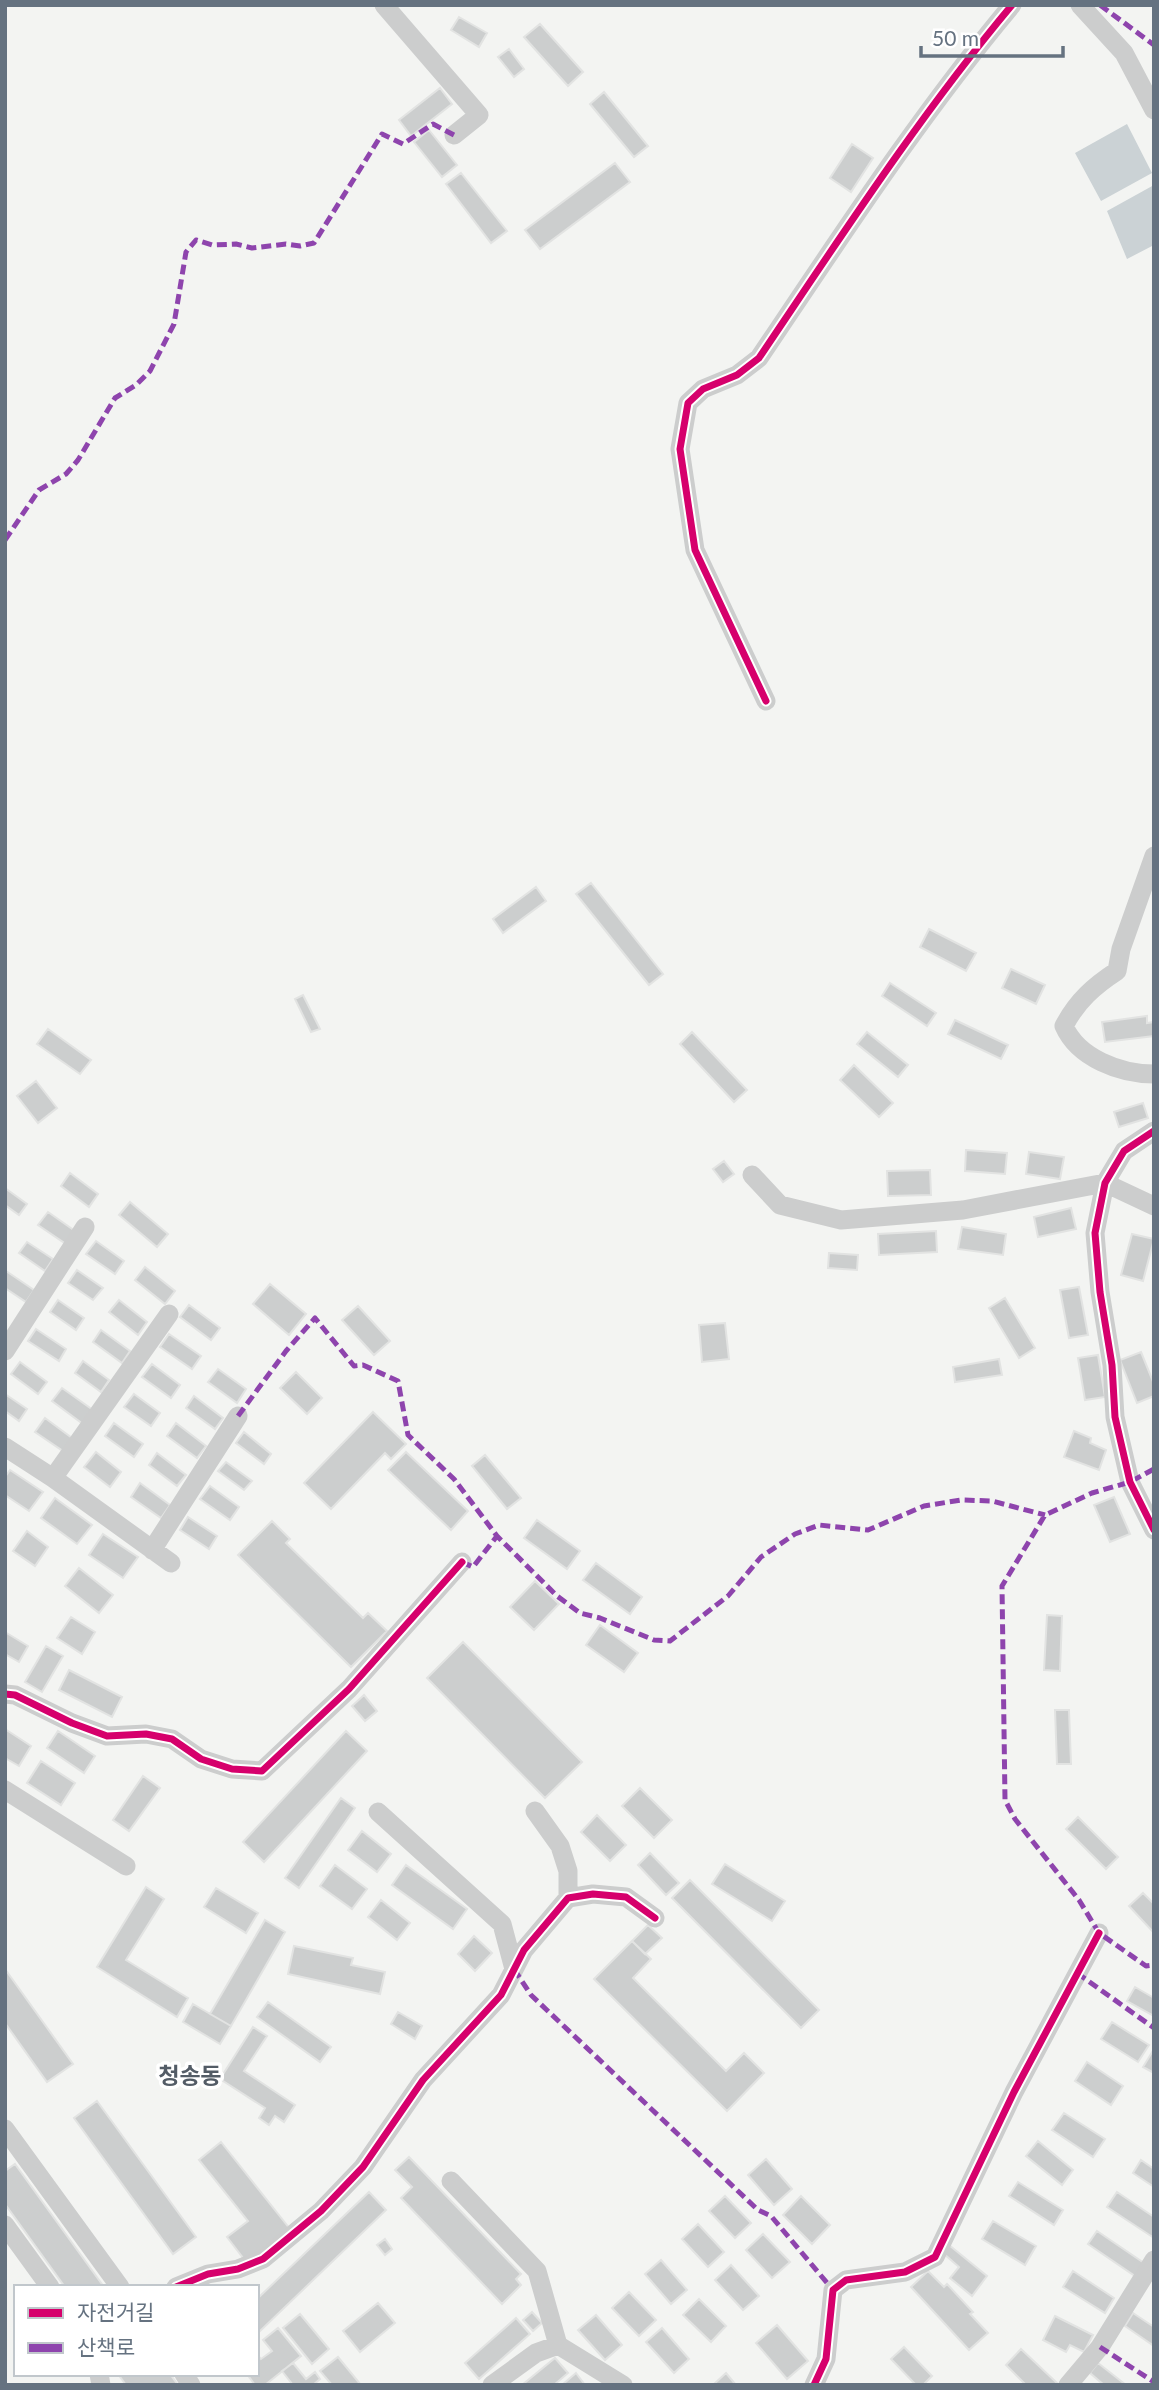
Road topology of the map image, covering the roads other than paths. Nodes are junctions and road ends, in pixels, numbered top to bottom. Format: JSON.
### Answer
{"nodes":[{"id":1,"x":384,"y":5,"type":"edge"},
{"id":2,"x":1012,"y":5,"type":"edge"},
{"id":3,"x":1080,"y":5,"type":"edge"},
{"id":4,"x":1154,"y":110,"type":"edge"},
{"id":5,"x":454,"y":135,"type":"dead end"},
{"id":6,"x":766,"y":701,"type":"dead end"},
{"id":7,"x":1154,"y":856,"type":"edge"},
{"id":8,"x":1154,"y":1074,"type":"edge"},
{"id":9,"x":1154,"y":1130,"type":"edge"},
{"id":10,"x":752,"y":1175,"type":"dead end"},
{"id":11,"x":1105,"y":1183,"type":"junction"},
{"id":12,"x":1154,"y":1206,"type":"edge"},
{"id":13,"x":85,"y":1227,"type":"dead end"},
{"id":14,"x":169,"y":1314,"type":"dead end"},
{"id":15,"x":5,"y":1351,"type":"edge"},
{"id":16,"x":238,"y":1416,"type":"dead end"},
{"id":17,"x":5,"y":1447,"type":"edge"},
{"id":18,"x":53,"y":1478,"type":"junction"},
{"id":19,"x":1154,"y":1530,"type":"edge"},
{"id":20,"x":152,"y":1550,"type":"junction"},
{"id":21,"x":462,"y":1562,"type":"dead end"},
{"id":22,"x":171,"y":1563,"type":"dead end"},
{"id":23,"x":5,"y":1694,"type":"edge"},
{"id":24,"x":5,"y":1790,"type":"edge"},
{"id":25,"x":535,"y":1811,"type":"dead end"},
{"id":26,"x":378,"y":1812,"type":"dead end"},
{"id":27,"x":126,"y":1866,"type":"dead end"},
{"id":28,"x":568,"y":1898,"type":"junction"},
{"id":29,"x":655,"y":1918,"type":"dead end"},
{"id":30,"x":1099,"y":1933,"type":"dead end"},
{"id":31,"x":514,"y":1969,"type":"junction"},
{"id":32,"x":5,"y":2129,"type":"edge"},
{"id":33,"x":451,"y":2181,"type":"dead end"},
{"id":34,"x":5,"y":2225,"type":"edge"},
{"id":35,"x":1154,"y":2260,"type":"edge"},
{"id":36,"x":50,"y":2285,"type":"edge"},
{"id":37,"x":119,"y":2285,"type":"edge"},
{"id":38,"x":181,"y":2285,"type":"edge"},
{"id":39,"x":558,"y":2345,"type":"junction"},
{"id":40,"x":492,"y":2385,"type":"edge"},
{"id":41,"x":623,"y":2385,"type":"edge"},
{"id":42,"x":814,"y":2385,"type":"edge"},
{"id":43,"x":1068,"y":2385,"type":"edge"}],
"edges":[{"from":1,"to":5,"type":"street"},
{"from":2,"to":6,"type":"street"},
{"from":3,"to":4,"type":"street"},
{"from":7,"to":8,"type":"street"},
{"from":9,"to":11,"type":"street"},
{"from":10,"to":11,"type":"street"},
{"from":11,"to":12,"type":"street"},
{"from":11,"to":19,"type":"street"},
{"from":13,"to":15,"type":"street"},
{"from":14,"to":18,"type":"street"},
{"from":16,"to":20,"type":"street"},
{"from":17,"to":18,"type":"street"},
{"from":18,"to":20,"type":"street"},
{"from":20,"to":22,"type":"street"},
{"from":21,"to":23,"type":"street"},
{"from":24,"to":27,"type":"street"},
{"from":25,"to":28,"type":"street"},
{"from":26,"to":31,"type":"street"},
{"from":28,"to":29,"type":"street"},
{"from":28,"to":31,"type":"street"},
{"from":30,"to":42,"type":"street"},
{"from":31,"to":38,"type":"street"},
{"from":32,"to":37,"type":"street"},
{"from":33,"to":39,"type":"street"},
{"from":34,"to":36,"type":"street"},
{"from":35,"to":43,"type":"street"},
{"from":39,"to":40,"type":"street"},
{"from":39,"to":41,"type":"street"}]}
